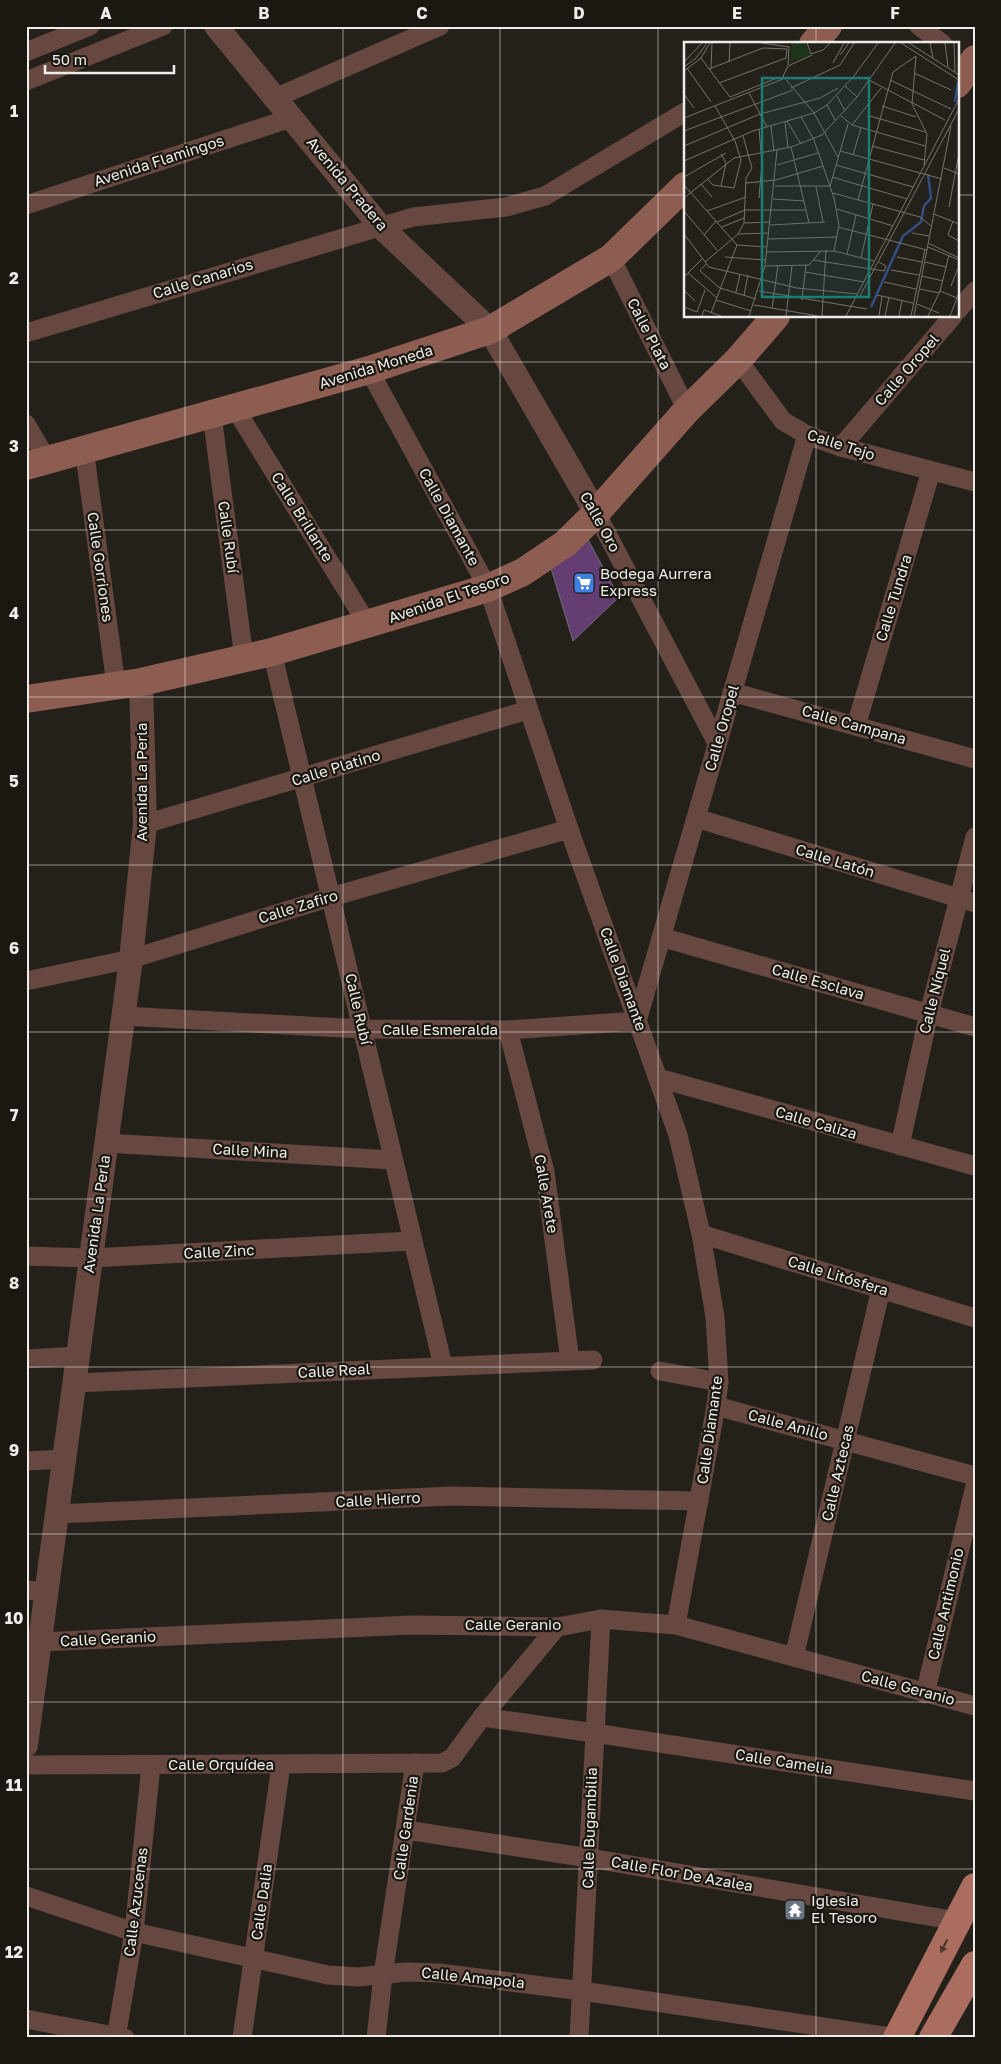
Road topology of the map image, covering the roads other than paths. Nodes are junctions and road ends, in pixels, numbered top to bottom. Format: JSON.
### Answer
{"nodes":[{"id":1,"x":90,"y":26,"type":"edge"},
{"id":2,"x":163,"y":26,"type":"edge"},
{"id":3,"x":216,"y":26,"type":"edge"},
{"id":4,"x":440,"y":26,"type":"edge"},
{"id":5,"x":828,"y":26,"type":"edge"},
{"id":6,"x":919,"y":26,"type":"edge"},
{"id":7,"x":815,"y":42,"type":"edge"},
{"id":8,"x":940,"y":42,"type":"edge"},
{"id":9,"x":26,"y":52,"type":"edge"},
{"id":10,"x":26,"y":81,"type":"edge"},
{"id":11,"x":275,"y":98,"type":"junction"},
{"id":12,"x":684,"y":113,"type":"edge"},
{"id":13,"x":291,"y":118,"type":"junction"},
{"id":14,"x":684,"y":187,"type":"edge"},
{"id":15,"x":26,"y":205,"type":"edge"},
{"id":16,"x":380,"y":226,"type":"junction"},
{"id":17,"x":611,"y":258,"type":"junction"},
{"id":18,"x":975,"y":291,"type":"edge"},
{"id":19,"x":958,"y":310,"type":"edge"},
{"id":20,"x":774,"y":318,"type":"edge"},
{"id":21,"x":951,"y":318,"type":"edge"},
{"id":22,"x":490,"y":330,"type":"junction"},
{"id":23,"x":26,"y":333,"type":"edge"},
{"id":24,"x":738,"y":360,"type":"junction"},
{"id":25,"x":369,"y":370,"type":"junction"},
{"id":26,"x":688,"y":410,"type":"junction"},
{"id":27,"x":224,"y":412,"type":"junction"},
{"id":28,"x":26,"y":424,"type":"edge"},
{"id":29,"x":807,"y":435,"type":"junction"},
{"id":30,"x":841,"y":447,"type":"junction"},
{"id":31,"x":84,"y":448,"type":"junction"},
{"id":32,"x":36,"y":463,"type":"edge"},
{"id":33,"x":931,"y":471,"type":"junction"},
{"id":34,"x":975,"y":482,"type":"edge"},
{"id":35,"x":596,"y":513,"type":"junction"},
{"id":36,"x":488,"y":588,"type":"junction"},
{"id":37,"x":368,"y":625,"type":"junction"},
{"id":38,"x":272,"y":652,"type":"junction"},
{"id":39,"x":244,"y":658,"type":"junction"},
{"id":40,"x":128,"y":683,"type":"junction"},
{"id":41,"x":732,"y":692,"type":"junction"},
{"id":42,"x":26,"y":699,"type":"edge"},
{"id":43,"x":528,"y":710,"type":"junction"},
{"id":44,"x":856,"y":726,"type":"junction"},
{"id":45,"x":717,"y":743,"type":"junction"},
{"id":46,"x":975,"y":759,"type":"edge"},
{"id":47,"x":302,"y":778,"type":"junction"},
{"id":48,"x":696,"y":818,"type":"junction"},
{"id":49,"x":145,"y":824,"type":"junction"},
{"id":50,"x":569,"y":829,"type":"junction"},
{"id":51,"x":975,"y":837,"type":"edge"},
{"id":52,"x":331,"y":897,"type":"junction"},
{"id":53,"x":967,"y":901,"type":"edge"},
{"id":54,"x":661,"y":937,"type":"junction"},
{"id":55,"x":131,"y":959,"type":"junction"},
{"id":56,"x":26,"y":981,"type":"edge"},
{"id":57,"x":929,"y":1014,"type":"junction"},
{"id":58,"x":123,"y":1016,"type":"junction"},
{"id":59,"x":637,"y":1021,"type":"junction"},
{"id":60,"x":975,"y":1027,"type":"edge"},
{"id":61,"x":362,"y":1029,"type":"junction"},
{"id":62,"x":508,"y":1030,"type":"junction"},
{"id":63,"x":658,"y":1078,"type":"junction"},
{"id":64,"x":106,"y":1143,"type":"junction"},
{"id":65,"x":900,"y":1146,"type":"junction"},
{"id":66,"x":394,"y":1160,"type":"junction"},
{"id":67,"x":975,"y":1166,"type":"edge"},
{"id":68,"x":701,"y":1234,"type":"junction"},
{"id":69,"x":412,"y":1241,"type":"junction"},
{"id":70,"x":26,"y":1256,"type":"edge"},
{"id":71,"x":91,"y":1258,"type":"junction"},
{"id":72,"x":882,"y":1289,"type":"junction"},
{"id":73,"x":975,"y":1318,"type":"edge"},
{"id":74,"x":78,"y":1356,"type":"junction"},
{"id":75,"x":26,"y":1359,"type":"edge"},
{"id":76,"x":594,"y":1360,"type":"dead end"},
{"id":77,"x":570,"y":1361,"type":"junction"},
{"id":78,"x":443,"y":1366,"type":"junction"},
{"id":79,"x":660,"y":1372,"type":"dead end"},
{"id":80,"x":719,"y":1382,"type":"junction"},
{"id":81,"x":74,"y":1383,"type":"junction"},
{"id":82,"x":716,"y":1406,"type":"junction"},
{"id":83,"x":846,"y":1440,"type":"junction"},
{"id":84,"x":64,"y":1459,"type":"junction"},
{"id":85,"x":26,"y":1461,"type":"edge"},
{"id":86,"x":975,"y":1476,"type":"edge"},
{"id":87,"x":975,"y":1486,"type":"edge"},
{"id":88,"x":699,"y":1501,"type":"junction"},
{"id":89,"x":57,"y":1514,"type":"junction"},
{"id":90,"x":36,"y":1591,"type":"edge"},
{"id":91,"x":601,"y":1619,"type":"junction"},
{"id":92,"x":676,"y":1624,"type":"junction"},
{"id":93,"x":557,"y":1627,"type":"junction"},
{"id":94,"x":40,"y":1642,"type":"junction"},
{"id":95,"x":794,"y":1656,"type":"junction"},
{"id":96,"x":925,"y":1694,"type":"junction"},
{"id":97,"x":975,"y":1706,"type":"edge"},
{"id":98,"x":28,"y":1716,"type":"edge"},
{"id":99,"x":482,"y":1718,"type":"junction"},
{"id":100,"x":594,"y":1733,"type":"junction"},
{"id":101,"x":26,"y":1745,"type":"edge"},
{"id":102,"x":415,"y":1763,"type":"junction"},
{"id":103,"x":151,"y":1765,"type":"junction"},
{"id":104,"x":281,"y":1765,"type":"junction"},
{"id":105,"x":26,"y":1766,"type":"edge"},
{"id":106,"x":975,"y":1791,"type":"edge"},
{"id":107,"x":406,"y":1830,"type":"junction"},
{"id":108,"x":589,"y":1858,"type":"junction"},
{"id":109,"x":975,"y":1887,"type":"edge"},
{"id":110,"x":26,"y":1896,"type":"edge"},
{"id":111,"x":956,"y":1921,"type":"junction"},
{"id":112,"x":134,"y":1932,"type":"junction"},
{"id":113,"x":254,"y":1960,"type":"junction"},
{"id":114,"x":975,"y":1965,"type":"edge"},
{"id":115,"x":383,"y":1974,"type":"junction"},
{"id":116,"x":582,"y":1990,"type":"junction"},
{"id":117,"x":26,"y":2018,"type":"edge"},
{"id":118,"x":119,"y":2037,"type":"edge"},
{"id":119,"x":242,"y":2038,"type":"edge"},
{"id":120,"x":376,"y":2038,"type":"edge"},
{"id":121,"x":579,"y":2038,"type":"edge"},
{"id":122,"x":897,"y":2038,"type":"edge"},
{"id":123,"x":933,"y":2038,"type":"edge"}],
"edges":[{"from":1,"to":9,"type":"street"},
{"from":2,"to":10,"type":"street"},
{"from":3,"to":11,"type":"street","name":"Avenida Pradera"},
{"from":4,"to":11,"type":"street"},
{"from":5,"to":7,"type":"main road"},
{"from":6,"to":8,"type":"street"},
{"from":11,"to":13,"type":"street","name":"Avenida Pradera"},
{"from":12,"to":16,"type":"street","name":"Calle Canarios"},
{"from":13,"to":15,"type":"street","name":"Avenida Flamingos"},
{"from":13,"to":16,"type":"street","name":"Avenida Pradera"},
{"from":14,"to":17,"type":"main road","name":"Avenida Moneda"},
{"from":16,"to":22,"type":"street","name":"Avenida Pradera"},
{"from":16,"to":23,"type":"street","name":"Calle Canarios"},
{"from":17,"to":22,"type":"main road","name":"Avenida Moneda"},
{"from":17,"to":26,"type":"street","name":"Calle Plata"},
{"from":18,"to":19,"type":"street"},
{"from":20,"to":24,"type":"main road","name":"Avenida El Tesoro"},
{"from":21,"to":30,"type":"street","name":"Calle Oropel"},
{"from":22,"to":25,"type":"main road","name":"Avenida Moneda"},
{"from":22,"to":35,"type":"street","name":"Calle Oro"},
{"from":24,"to":26,"type":"main road","name":"Avenida El Tesoro"},
{"from":24,"to":29,"type":"street","name":"Calle Tejo"},
{"from":25,"to":27,"type":"main road","name":"Avenida Moneda"},
{"from":25,"to":36,"type":"street","name":"Calle Diamante"},
{"from":26,"to":35,"type":"main road","name":"Avenida El Tesoro"},
{"from":27,"to":31,"type":"main road","name":"Avenida Moneda"},
{"from":27,"to":37,"type":"street","name":"Calle Brillante"},
{"from":27,"to":39,"type":"street","name":"Calle Rubí"},
{"from":28,"to":32,"type":"street"},
{"from":29,"to":30,"type":"street","name":"Calle Tejo"},
{"from":29,"to":41,"type":"street","name":"Calle Oropel"},
{"from":30,"to":33,"type":"street","name":"Calle Tejo"},
{"from":31,"to":32,"type":"main road","name":"Avenida Moneda"},
{"from":31,"to":40,"type":"street","name":"Calle Gorriones"},
{"from":33,"to":34,"type":"street","name":"Calle Tejo"},
{"from":33,"to":44,"type":"street","name":"Calle Tundra"},
{"from":35,"to":36,"type":"main road","name":"Avenida El Tesoro"},
{"from":35,"to":45,"type":"street","name":"Calle Oro"},
{"from":36,"to":37,"type":"main road","name":"Avenida El Tesoro"},
{"from":36,"to":43,"type":"street","name":"Calle Diamante"},
{"from":37,"to":38,"type":"main road","name":"Avenida El Tesoro"},
{"from":38,"to":39,"type":"main road","name":"Avenida El Tesoro"},
{"from":38,"to":47,"type":"street","name":"Calle Rubí"},
{"from":39,"to":40,"type":"main road","name":"Avenida El Tesoro"},
{"from":40,"to":42,"type":"main road","name":"Avenida El Tesoro"},
{"from":40,"to":49,"type":"street","name":"Avenida La Perla"},
{"from":41,"to":44,"type":"street","name":"Calle Campana"},
{"from":41,"to":45,"type":"street","name":"Calle Oropel"},
{"from":43,"to":47,"type":"street","name":"Calle Platino"},
{"from":43,"to":50,"type":"street","name":"Calle Diamante"},
{"from":44,"to":46,"type":"street","name":"Calle Campana"},
{"from":45,"to":48,"type":"street","name":"Calle Oropel"},
{"from":47,"to":49,"type":"street","name":"Calle Platino"},
{"from":47,"to":52,"type":"street","name":"Calle Rubí"},
{"from":48,"to":53,"type":"street","name":"Calle Latón"},
{"from":48,"to":54,"type":"street","name":"Calle Oropel"},
{"from":49,"to":55,"type":"street","name":"Avenida La Perla"},
{"from":50,"to":52,"type":"street","name":"Calle Zafiro"},
{"from":50,"to":59,"type":"street","name":"Calle Diamante"},
{"from":51,"to":53,"type":"street","name":"Calle Níquel"},
{"from":52,"to":55,"type":"street","name":"Calle Zafiro"},
{"from":52,"to":61,"type":"street","name":"Calle Rubí"},
{"from":53,"to":57,"type":"street","name":"Calle Níquel"},
{"from":54,"to":57,"type":"street","name":"Calle Esclava"},
{"from":54,"to":59,"type":"street","name":"Calle Oropel"},
{"from":55,"to":56,"type":"street","name":"Calle Zafiro"},
{"from":55,"to":58,"type":"street","name":"Avenida La Perla"},
{"from":57,"to":60,"type":"street","name":"Calle Esclava"},
{"from":57,"to":65,"type":"street","name":"Calle Níquel"},
{"from":58,"to":61,"type":"street","name":"Calle Esmeralda"},
{"from":58,"to":64,"type":"street","name":"Avenida La Perla"},
{"from":59,"to":62,"type":"street","name":"Calle Esmeralda"},
{"from":59,"to":63,"type":"street","name":"Calle Diamante"},
{"from":61,"to":62,"type":"street","name":"Calle Esmeralda"},
{"from":61,"to":66,"type":"street","name":"Calle Rubí"},
{"from":62,"to":77,"type":"street","name":"Calle Arete"},
{"from":63,"to":65,"type":"street","name":"Calle Caliza"},
{"from":63,"to":68,"type":"street","name":"Calle Diamante"},
{"from":64,"to":66,"type":"street","name":"Calle Mina"},
{"from":64,"to":71,"type":"street","name":"Avenida La Perla"},
{"from":65,"to":67,"type":"street","name":"Calle Caliza"},
{"from":66,"to":69,"type":"street","name":"Calle Rubí"},
{"from":68,"to":72,"type":"street","name":"Calle Litósfera"},
{"from":68,"to":80,"type":"street","name":"Calle Diamante"},
{"from":69,"to":71,"type":"street","name":"Calle Zinc"},
{"from":69,"to":78,"type":"street","name":"Calle Rubí"},
{"from":70,"to":71,"type":"street","name":"Calle Zinc"},
{"from":71,"to":74,"type":"street","name":"Avenida La Perla"},
{"from":72,"to":73,"type":"street","name":"Calle Litósfera"},
{"from":72,"to":83,"type":"street","name":"Calle Aztecas"},
{"from":74,"to":75,"type":"street"},
{"from":74,"to":81,"type":"street","name":"Avenida La Perla"},
{"from":76,"to":77,"type":"street","name":"Calle Real"},
{"from":77,"to":78,"type":"street","name":"Calle Real"},
{"from":78,"to":81,"type":"street","name":"Calle Real"},
{"from":79,"to":80,"type":"street"},
{"from":80,"to":82,"type":"street","name":"Calle Diamante"},
{"from":81,"to":84,"type":"street","name":"Avenida La Perla"},
{"from":82,"to":83,"type":"street","name":"Calle Anillo"},
{"from":82,"to":88,"type":"street","name":"Calle Diamante"},
{"from":83,"to":86,"type":"street","name":"Calle Anillo"},
{"from":83,"to":95,"type":"street","name":"Calle Aztecas"},
{"from":84,"to":85,"type":"street"},
{"from":84,"to":89,"type":"street","name":"Avenida La Perla"},
{"from":87,"to":96,"type":"street","name":"Calle Antimonio"},
{"from":88,"to":89,"type":"street","name":"Calle Hierro"},
{"from":88,"to":92,"type":"street","name":"Calle Diamante"},
{"from":89,"to":90,"type":"street","name":"Avenida La Perla"},
{"from":90,"to":94,"type":"street","name":"Avenida La Perla"},
{"from":91,"to":92,"type":"street","name":"Calle Geranio"},
{"from":91,"to":93,"type":"street","name":"Calle Geranio"},
{"from":91,"to":100,"type":"street","name":"Calle Bugambilia"},
{"from":92,"to":95,"type":"street","name":"Calle Geranio"},
{"from":93,"to":94,"type":"street","name":"Calle Geranio"},
{"from":93,"to":99,"type":"street","name":"Calle Gardenia"},
{"from":94,"to":98,"type":"street","name":"Avenida La Perla"},
{"from":95,"to":96,"type":"street","name":"Calle Geranio"},
{"from":96,"to":97,"type":"street","name":"Calle Geranio"},
{"from":98,"to":101,"type":"street","name":"Avenida La Perla"},
{"from":99,"to":100,"type":"street"},
{"from":99,"to":102,"type":"street","name":"Calle Gardenia"},
{"from":100,"to":106,"type":"street","name":"Calle Camelia"},
{"from":100,"to":108,"type":"street","name":"Calle Bugambilia"},
{"from":102,"to":104,"type":"street","name":"Calle Orquídea"},
{"from":102,"to":107,"type":"street","name":"Calle Gardenia"},
{"from":103,"to":104,"type":"street","name":"Calle Orquídea"},
{"from":103,"to":105,"type":"street","name":"Calle Orquídea"},
{"from":103,"to":112,"type":"street","name":"Calle Azucenas"},
{"from":104,"to":113,"type":"street","name":"Calle Dalia"},
{"from":107,"to":108,"type":"street","name":"Calle Flor De Azalea"},
{"from":107,"to":115,"type":"street","name":"Calle Gardenia"},
{"from":108,"to":111,"type":"street","name":"Calle Flor De Azalea"},
{"from":108,"to":116,"type":"street","name":"Calle Bugambilia"},
{"from":109,"to":111,"type":"main road"},
{"from":110,"to":112,"type":"street","name":"Calle Amapola"},
{"from":111,"to":122,"type":"main road","one_way":true},
{"from":112,"to":113,"type":"street","name":"Calle Amapola"},
{"from":112,"to":118,"type":"street","name":"Calle Azucenas"},
{"from":113,"to":115,"type":"street","name":"Calle Amapola"},
{"from":113,"to":119,"type":"street","name":"Calle Dalia"},
{"from":114,"to":123,"type":"main road"},
{"from":115,"to":116,"type":"street","name":"Calle Amapola"},
{"from":115,"to":120,"type":"street","name":"Calle Gardenia"},
{"from":116,"to":121,"type":"street","name":"Calle Bugambilia"},
{"from":116,"to":122,"type":"street","name":"Calle Amapola"},
{"from":117,"to":118,"type":"street"}]}
